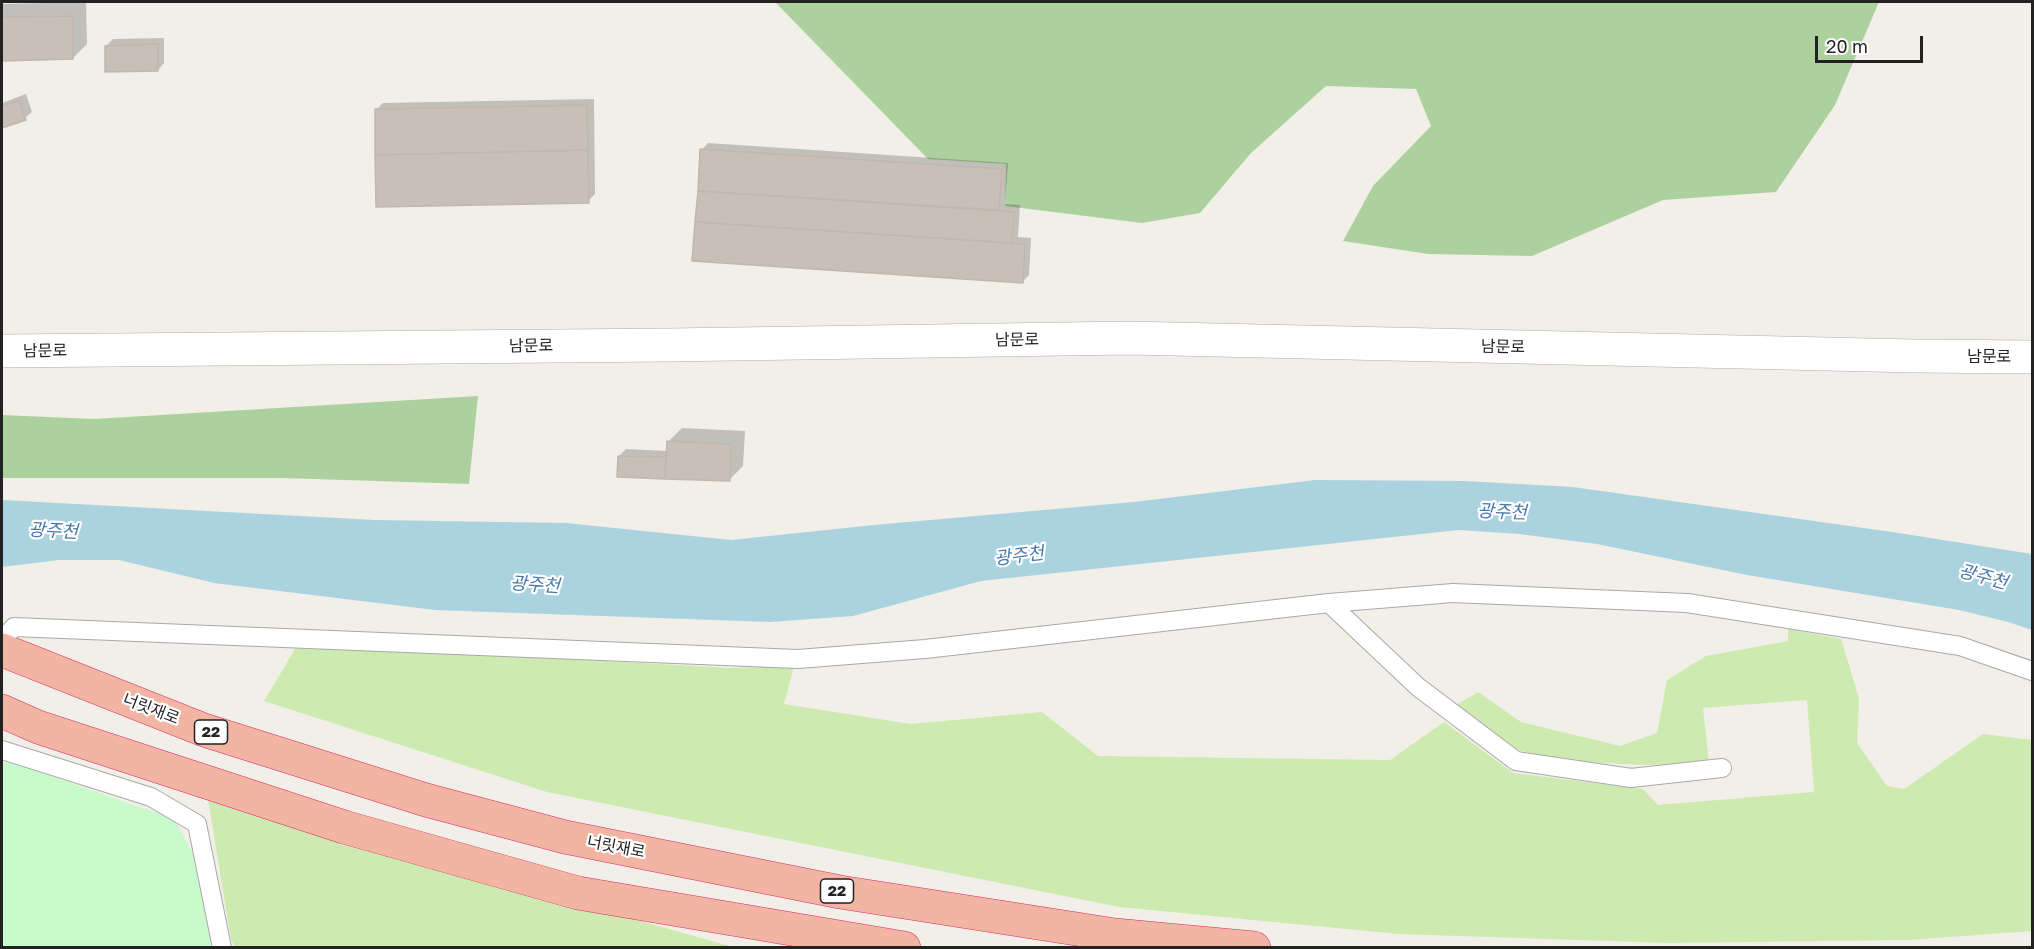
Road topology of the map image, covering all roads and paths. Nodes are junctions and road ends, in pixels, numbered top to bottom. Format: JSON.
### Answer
{"nodes":[{"id":1,"x":2,"y":351,"type":"edge"},
{"id":2,"x":2032,"y":357,"type":"edge"},
{"id":3,"x":1329,"y":603,"type":"junction"},
{"id":4,"x":2,"y":640,"type":"edge"},
{"id":5,"x":2,"y":650,"type":"edge"},
{"id":6,"x":2032,"y":671,"type":"edge"},
{"id":7,"x":2,"y":711,"type":"edge"},
{"id":8,"x":2,"y":750,"type":"edge"},
{"id":9,"x":1722,"y":768,"type":"dead end"},
{"id":10,"x":222,"y":948,"type":"edge"},
{"id":11,"x":904,"y":948,"type":"edge"},
{"id":12,"x":1254,"y":948,"type":"edge"}],
"edges":[{"from":1,"to":2,"type":"street","name":"남문로"},
{"from":3,"to":4,"type":"lane"},
{"from":3,"to":6,"type":"lane"},
{"from":3,"to":9,"type":"lane"},
{"from":5,"to":12,"type":"highway","name":"너릿재로","number":"22"},
{"from":7,"to":11,"type":"highway"},
{"from":8,"to":10,"type":"lane"}]}
